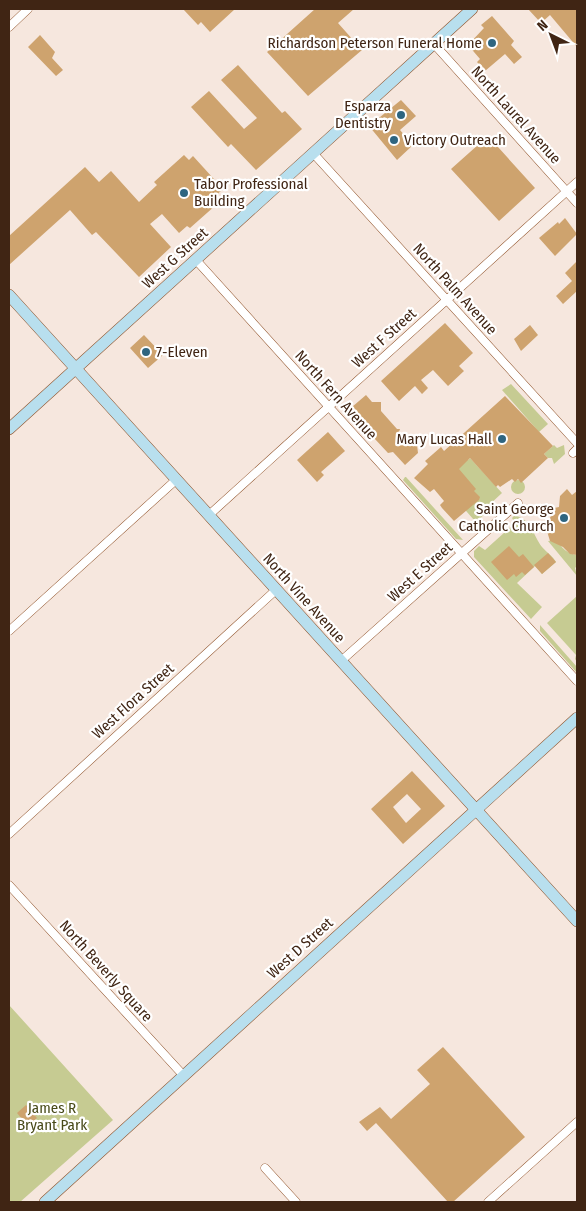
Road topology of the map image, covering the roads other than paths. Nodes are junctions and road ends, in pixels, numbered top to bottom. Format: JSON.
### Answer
{"nodes":[{"id":1,"x":28,"y":9,"type":"edge"},
{"id":2,"x":472,"y":9,"type":"edge"},
{"id":3,"x":9,"y":27,"type":"edge"},
{"id":4,"x":434,"y":44,"type":"junction"},
{"id":5,"x":313,"y":153,"type":"junction"},
{"id":6,"x":577,"y":182,"type":"edge"},
{"id":7,"x":566,"y":191,"type":"junction"},
{"id":8,"x":577,"y":203,"type":"edge"},
{"id":9,"x":196,"y":260,"type":"junction"},
{"id":10,"x":9,"y":295,"type":"edge"},
{"id":11,"x":447,"y":300,"type":"junction"},
{"id":12,"x":75,"y":368,"type":"junction"},
{"id":13,"x":328,"y":406,"type":"junction"},
{"id":14,"x":9,"y":429,"type":"edge"},
{"id":15,"x":577,"y":442,"type":"edge"},
{"id":16,"x":177,"y":479,"type":"junction"},
{"id":17,"x":518,"y":503,"type":"dead end"},
{"id":18,"x":209,"y":515,"type":"junction"},
{"id":19,"x":461,"y":553,"type":"junction"},
{"id":20,"x":277,"y":590,"type":"junction"},
{"id":21,"x":9,"y":631,"type":"edge"},
{"id":22,"x":341,"y":661,"type":"junction"},
{"id":23,"x":577,"y":681,"type":"edge"},
{"id":24,"x":577,"y":718,"type":"edge"},
{"id":25,"x":476,"y":809,"type":"junction"},
{"id":26,"x":9,"y":834,"type":"edge"},
{"id":27,"x":9,"y":885,"type":"edge"},
{"id":28,"x":577,"y":921,"type":"edge"},
{"id":29,"x":182,"y":1075,"type":"junction"},
{"id":30,"x":577,"y":1122,"type":"edge"},
{"id":31,"x":265,"y":1168,"type":"dead end"},
{"id":32,"x":494,"y":1200,"type":"edge"},
{"id":33,"x":45,"y":1202,"type":"edge"},
{"id":34,"x":296,"y":1202,"type":"edge"}],
"edges":[{"from":1,"to":3,"type":"street"},
{"from":2,"to":4,"type":"street","name":"West G Street"},
{"from":4,"to":5,"type":"street","name":"West G Street"},
{"from":4,"to":7,"type":"street","name":"North Laurel Avenue"},
{"from":5,"to":9,"type":"street","name":"West G Street"},
{"from":5,"to":11,"type":"street","name":"North Palm Avenue"},
{"from":6,"to":7,"type":"street","name":"West F Street"},
{"from":7,"to":8,"type":"street","name":"North Laurel Avenue"},
{"from":7,"to":11,"type":"street","name":"West F Street"},
{"from":9,"to":12,"type":"street","name":"West G Street"},
{"from":9,"to":13,"type":"street","name":"North Fern Avenue"},
{"from":10,"to":12,"type":"street","name":"North Vine Avenue"},
{"from":11,"to":13,"type":"street","name":"West F Street"},
{"from":11,"to":15,"type":"street","name":"North Palm Avenue"},
{"from":12,"to":14,"type":"street","name":"West G Street"},
{"from":12,"to":16,"type":"street","name":"North Vine Avenue"},
{"from":13,"to":18,"type":"street","name":"West F Street"},
{"from":13,"to":19,"type":"street","name":"North Fern Avenue"},
{"from":16,"to":18,"type":"street","name":"North Vine Avenue"},
{"from":16,"to":21,"type":"street"},
{"from":17,"to":19,"type":"street","name":"West E Street"},
{"from":18,"to":20,"type":"street","name":"North Vine Avenue"},
{"from":19,"to":22,"type":"street","name":"West E Street"},
{"from":19,"to":23,"type":"street","name":"North Fern Avenue"},
{"from":20,"to":22,"type":"street","name":"North Vine Avenue"},
{"from":20,"to":26,"type":"street","name":"West Flora Street"},
{"from":22,"to":25,"type":"street","name":"North Vine Avenue"},
{"from":24,"to":25,"type":"street","name":"West D Street"},
{"from":25,"to":28,"type":"street","name":"North Vine Avenue"},
{"from":25,"to":29,"type":"street","name":"West D Street"},
{"from":27,"to":29,"type":"street","name":"North Beverly Square"},
{"from":29,"to":33,"type":"street","name":"West D Street"},
{"from":30,"to":32,"type":"street"},
{"from":31,"to":34,"type":"street"}]}
